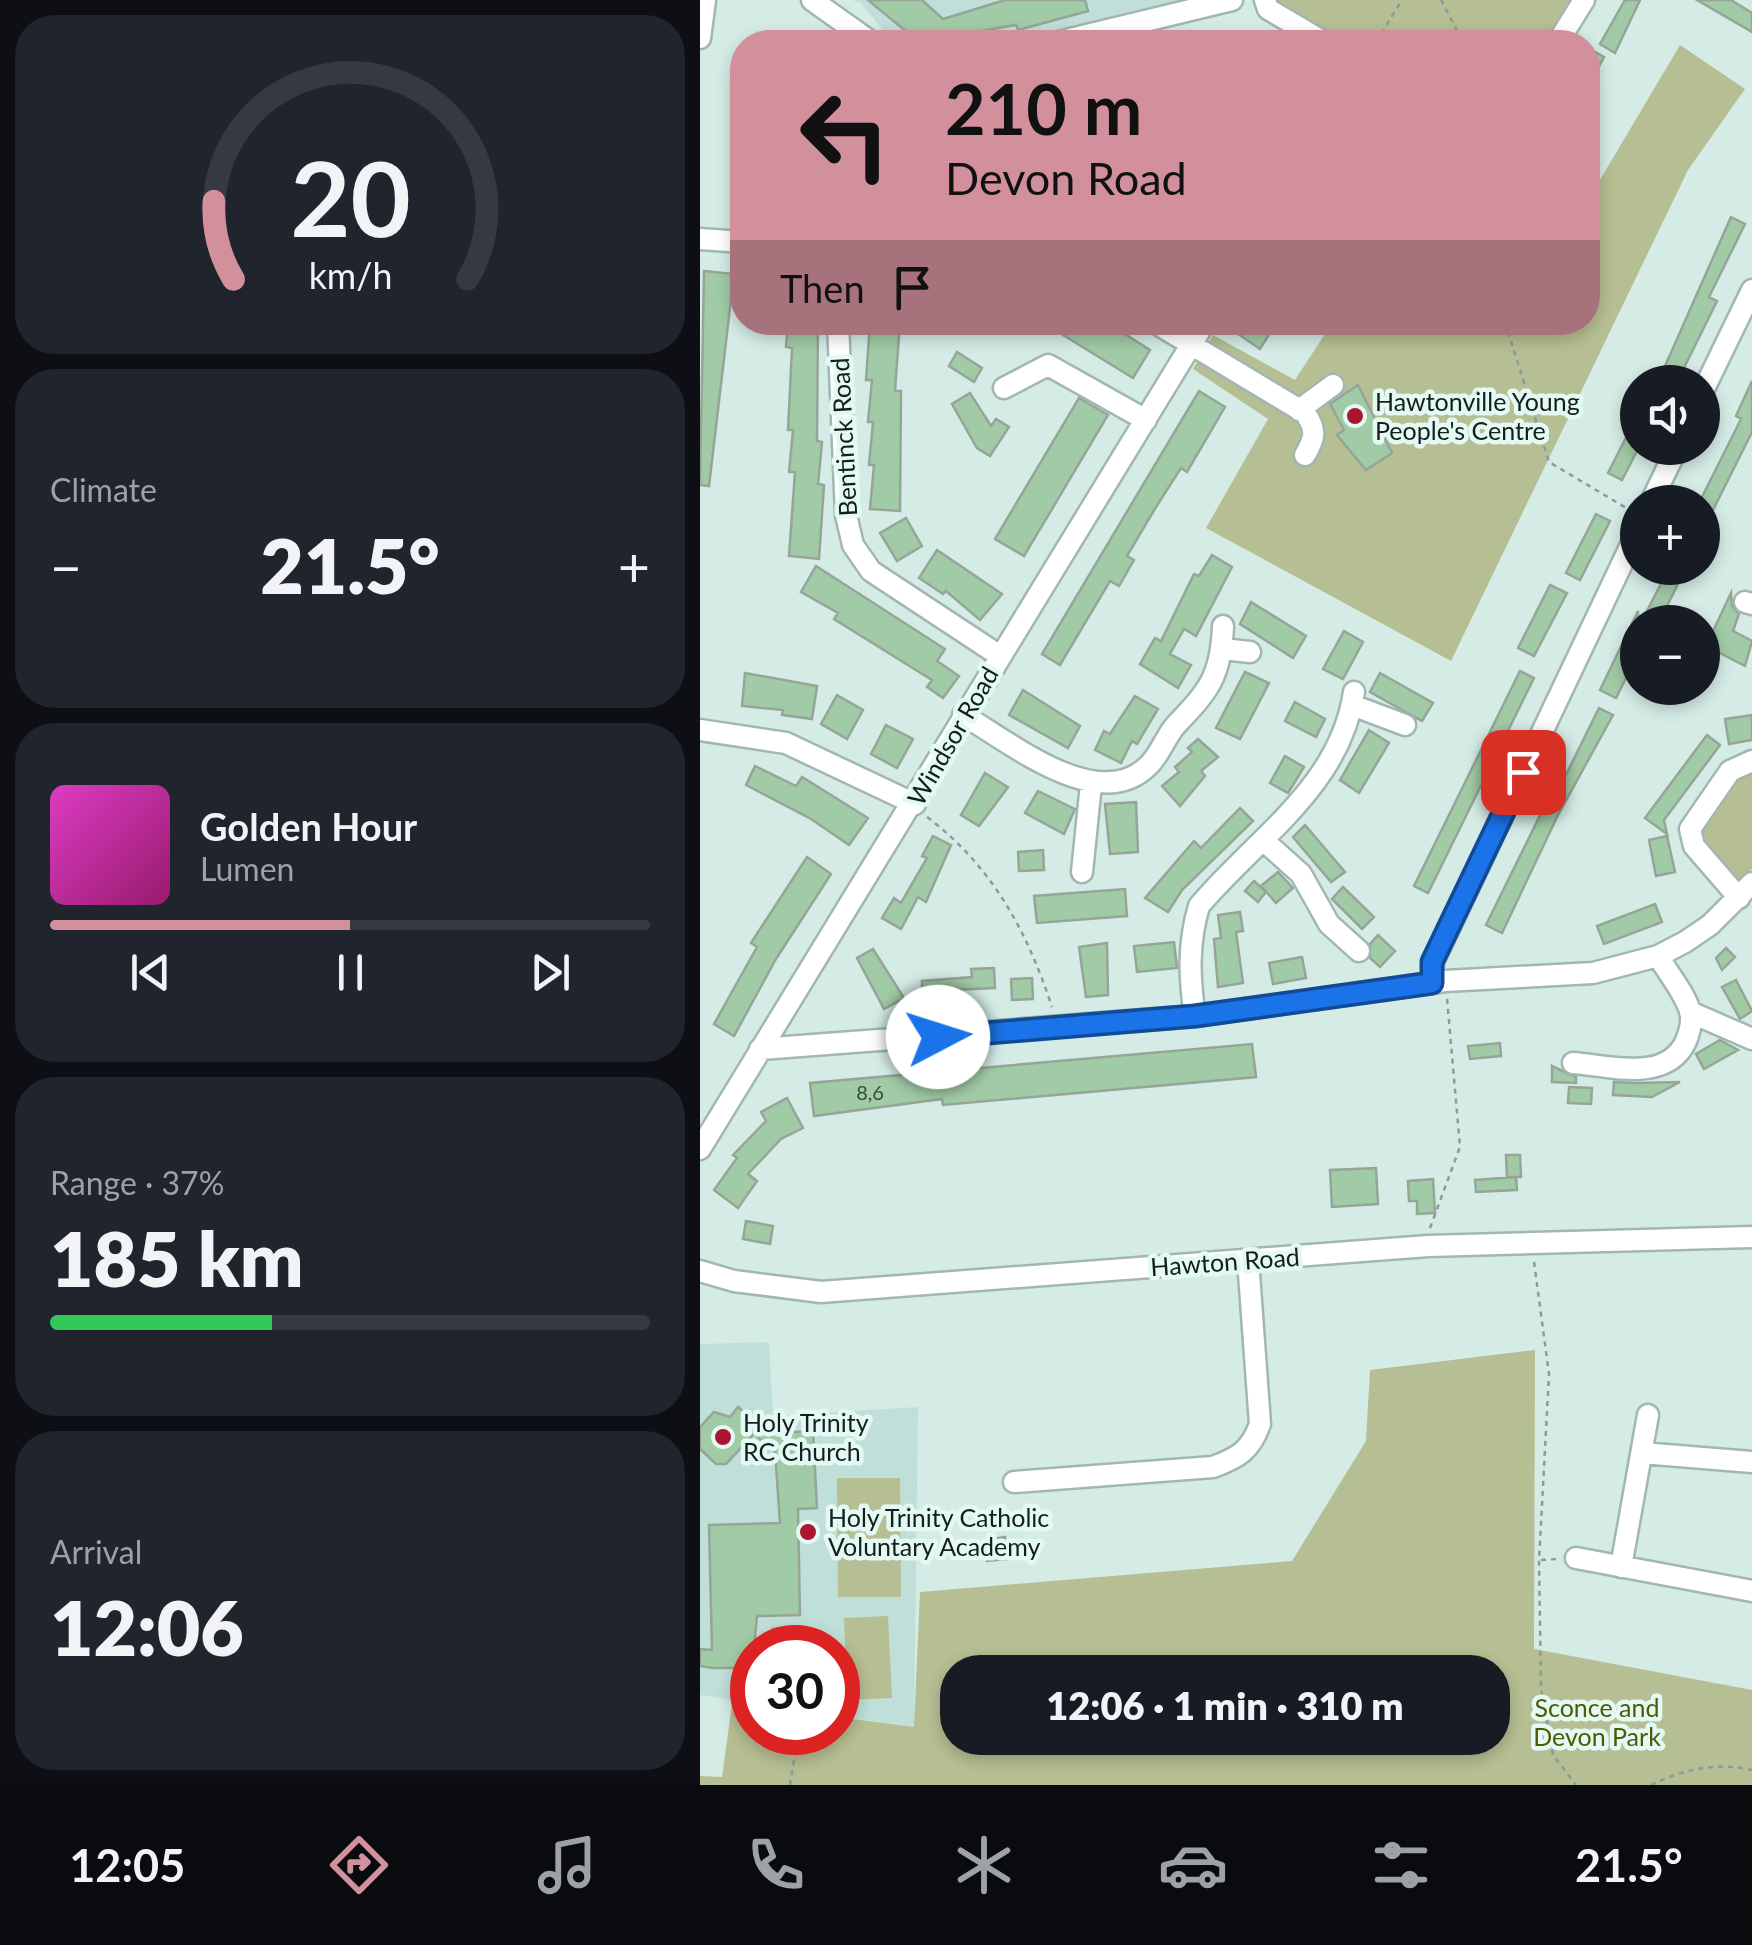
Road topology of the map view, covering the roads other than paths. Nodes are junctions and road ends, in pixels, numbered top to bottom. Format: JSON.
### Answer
{"nodes":[{"id":1,"x":812,"y":0,"type":"edge"},
{"id":2,"x":1232,"y":0,"type":"edge"},
{"id":3,"x":1265,"y":0,"type":"edge"},
{"id":4,"x":1584,"y":0,"type":"edge"},
{"id":5,"x":703,"y":4,"type":"edge"},
{"id":6,"x":854,"y":30,"type":"edge"},
{"id":7,"x":1108,"y":30,"type":"edge"},
{"id":8,"x":1304,"y":30,"type":"edge"},
{"id":9,"x":1565,"y":30,"type":"edge"},
{"id":10,"x":700,"y":38,"type":"edge"},
{"id":11,"x":700,"y":239,"type":"edge"},
{"id":12,"x":730,"y":241,"type":"edge"},
{"id":13,"x":1752,"y":290,"type":"edge"},
{"id":14,"x":839,"y":335,"type":"edge"},
{"id":15,"x":1175,"y":335,"type":"edge"},
{"id":16,"x":1198,"y":335,"type":"edge"},
{"id":17,"x":1192,"y":345,"type":"junction"},
{"id":18,"x":1716,"y":365,"type":"edge"},
{"id":19,"x":1333,"y":385,"type":"dead end"},
{"id":20,"x":1004,"y":388,"type":"dead end"},
{"id":21,"x":1299,"y":410,"type":"junction"},
{"id":22,"x":1146,"y":420,"type":"junction"},
{"id":23,"x":1305,"y":455,"type":"dead end"},
{"id":24,"x":1620,"y":568,"type":"edge"},
{"id":25,"x":1224,"y":626,"type":"dead end"},
{"id":26,"x":1222,"y":649,"type":"junction"},
{"id":27,"x":1250,"y":652,"type":"dead end"},
{"id":28,"x":1000,"y":656,"type":"junction"},
{"id":29,"x":964,"y":714,"type":"junction"},
{"id":30,"x":1405,"y":725,"type":"dead end"},
{"id":31,"x":700,"y":730,"type":"edge"},
{"id":32,"x":1752,"y":760,"type":"edge"},
{"id":33,"x":1092,"y":784,"type":"junction"},
{"id":34,"x":913,"y":806,"type":"junction"},
{"id":35,"x":1263,"y":840,"type":"junction"},
{"id":36,"x":1082,"y":872,"type":"dead end"},
{"id":37,"x":1745,"y":890,"type":"edge"},
{"id":38,"x":1359,"y":950,"type":"dead end"},
{"id":39,"x":1658,"y":956,"type":"junction"},
{"id":40,"x":1439,"y":982,"type":"junction"},
{"id":41,"x":1690,"y":1012,"type":"junction"},
{"id":42,"x":1195,"y":1016,"type":"junction"},
{"id":43,"x":1752,"y":1039,"type":"edge"},
{"id":44,"x":760,"y":1049,"type":"junction"},
{"id":45,"x":1572,"y":1064,"type":"dead end"},
{"id":46,"x":700,"y":1149,"type":"edge"},
{"id":47,"x":1752,"y":1237,"type":"edge"},
{"id":48,"x":1248,"y":1260,"type":"junction"},
{"id":49,"x":700,"y":1271,"type":"edge"},
{"id":50,"x":1648,"y":1416,"type":"dead end"},
{"id":51,"x":1642,"y":1453,"type":"junction"},
{"id":52,"x":1752,"y":1462,"type":"edge"},
{"id":53,"x":1014,"y":1482,"type":"dead end"},
{"id":54,"x":1576,"y":1558,"type":"dead end"},
{"id":55,"x":1620,"y":1567,"type":"junction"},
{"id":56,"x":1752,"y":1591,"type":"edge"}],
"edges":[{"from":1,"to":6,"type":"street"},
{"from":2,"to":7,"type":"street"},
{"from":3,"to":8,"type":"street"},
{"from":4,"to":9,"type":"street"},
{"from":5,"to":10,"type":"street"},
{"from":11,"to":12,"type":"street"},
{"from":13,"to":18,"type":"street"},
{"from":14,"to":28,"type":"street","name":"Bentinck Road"},
{"from":15,"to":17,"type":"street"},
{"from":16,"to":17,"type":"street","name":"Windsor Road"},
{"from":17,"to":21,"type":"street"},
{"from":17,"to":22,"type":"street","name":"Windsor Road"},
{"from":19,"to":21,"type":"street"},
{"from":20,"to":22,"type":"street"},
{"from":21,"to":23,"type":"street"},
{"from":22,"to":28,"type":"street","name":"Windsor Road"},
{"from":24,"to":40,"type":"street"},
{"from":25,"to":26,"type":"street"},
{"from":26,"to":27,"type":"street"},
{"from":26,"to":33,"type":"street"},
{"from":28,"to":29,"type":"street","name":"Windsor Road"},
{"from":29,"to":33,"type":"street"},
{"from":29,"to":34,"type":"street","name":"Windsor Road"},
{"from":30,"to":35,"type":"street"},
{"from":31,"to":34,"type":"street"},
{"from":32,"to":37,"type":"street"},
{"from":33,"to":36,"type":"street"},
{"from":34,"to":44,"type":"street","name":"Windsor Road"},
{"from":35,"to":38,"type":"street"},
{"from":35,"to":42,"type":"street"},
{"from":37,"to":39,"type":"street"},
{"from":39,"to":40,"type":"street"},
{"from":39,"to":41,"type":"street"},
{"from":40,"to":42,"type":"street"},
{"from":41,"to":43,"type":"street"},
{"from":41,"to":45,"type":"street"},
{"from":42,"to":44,"type":"street"},
{"from":44,"to":46,"type":"street","name":"Windsor Road"},
{"from":47,"to":48,"type":"street","name":"Hawton Road"},
{"from":48,"to":49,"type":"street","name":"Hawton Road"},
{"from":48,"to":53,"type":"street"},
{"from":50,"to":51,"type":"street"},
{"from":51,"to":52,"type":"street"},
{"from":51,"to":55,"type":"street"},
{"from":54,"to":55,"type":"street"},
{"from":55,"to":56,"type":"street"}]}
